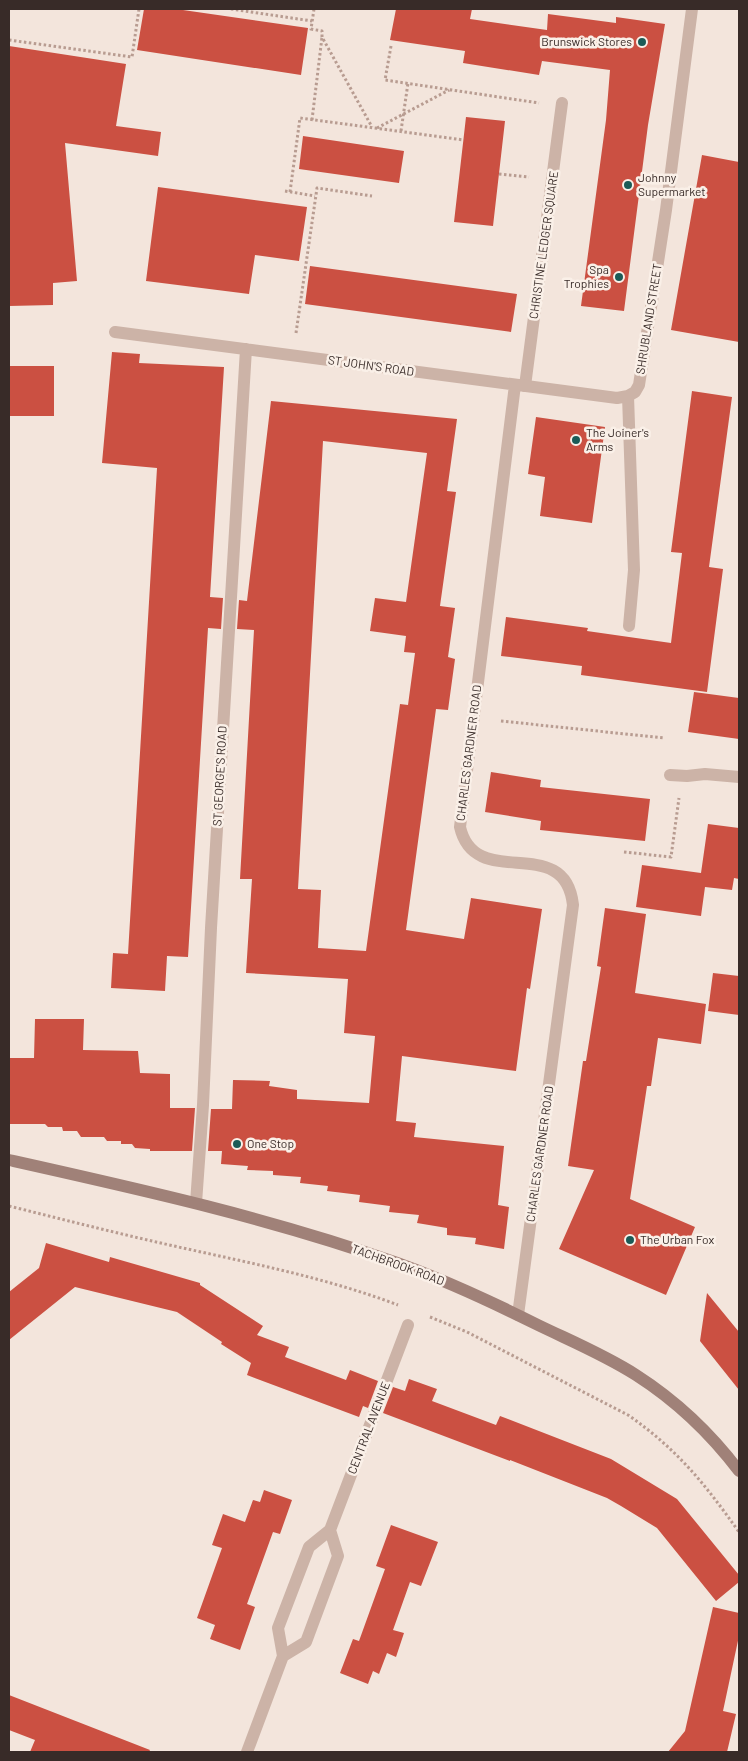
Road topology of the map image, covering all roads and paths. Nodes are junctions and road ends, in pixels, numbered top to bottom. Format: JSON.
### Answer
{"nodes":[{"id":1,"x":139,"y":9,"type":"edge"},
{"id":2,"x":230,"y":9,"type":"edge"},
{"id":3,"x":314,"y":9,"type":"edge"},
{"id":4,"x":692,"y":9,"type":"edge"},
{"id":5,"x":312,"y":21,"type":"junction"},
{"id":6,"x":322,"y":36,"type":"junction"},
{"id":7,"x":9,"y":40,"type":"edge"},
{"id":8,"x":391,"y":46,"type":"dead end"},
{"id":9,"x":408,"y":84,"type":"junction"},
{"id":10,"x":449,"y":90,"type":"junction"},
{"id":11,"x":536,"y":103,"type":"dead end"},
{"id":12,"x":562,"y":103,"type":"dead end"},
{"id":13,"x":403,"y":114,"type":"junction"},
{"id":14,"x":312,"y":120,"type":"junction"},
{"id":15,"x":374,"y":128,"type":"junction"},
{"id":16,"x":401,"y":131,"type":"junction"},
{"id":17,"x":464,"y":140,"type":"dead end"},
{"id":18,"x":499,"y":174,"type":"dead end"},
{"id":19,"x":532,"y":177,"type":"dead end"},
{"id":20,"x":285,"y":191,"type":"dead end"},
{"id":21,"x":290,"y":192,"type":"junction"},
{"id":22,"x":315,"y":196,"type":"junction"},
{"id":23,"x":372,"y":196,"type":"dead end"},
{"id":24,"x":297,"y":326,"type":"dead end"},
{"id":25,"x":115,"y":332,"type":"dead end"},
{"id":26,"x":246,"y":349,"type":"junction"},
{"id":27,"x":520,"y":385,"type":"junction"},
{"id":28,"x":628,"y":396,"type":"junction"},
{"id":29,"x":629,"y":626,"type":"dead end"},
{"id":30,"x":501,"y":721,"type":"dead end"},
{"id":31,"x":664,"y":738,"type":"dead end"},
{"id":32,"x":670,"y":775,"type":"dead end"},
{"id":33,"x":739,"y":777,"type":"edge"},
{"id":34,"x":679,"y":798,"type":"dead end"},
{"id":35,"x":624,"y":852,"type":"dead end"},
{"id":36,"x":9,"y":1160,"type":"edge"},
{"id":37,"x":196,"y":1203,"type":"junction"},
{"id":38,"x":9,"y":1206,"type":"edge"},
{"id":39,"x":398,"y":1305,"type":"dead end"},
{"id":40,"x":518,"y":1314,"type":"junction"},
{"id":41,"x":429,"y":1316,"type":"dead end"},
{"id":42,"x":408,"y":1325,"type":"dead end"},
{"id":43,"x":739,"y":1471,"type":"edge"},
{"id":44,"x":330,"y":1530,"type":"junction"},
{"id":45,"x":739,"y":1532,"type":"edge"},
{"id":46,"x":283,"y":1656,"type":"junction"},
{"id":47,"x":247,"y":1752,"type":"edge"}],
"edges":[{"from":1,"to":7,"type":"path"},
{"from":2,"to":5,"type":"path"},
{"from":3,"to":5,"type":"path"},
{"from":4,"to":28,"type":"street","name":"SHRUBLAND STREET"},
{"from":5,"to":6,"type":"path"},
{"from":6,"to":14,"type":"path"},
{"from":6,"to":15,"type":"path"},
{"from":8,"to":9,"type":"path"},
{"from":9,"to":10,"type":"path"},
{"from":9,"to":13,"type":"path"},
{"from":10,"to":11,"type":"path"},
{"from":10,"to":13,"type":"path"},
{"from":12,"to":27,"type":"street","name":"CHRISTINE LEDGER SQUARE"},
{"from":13,"to":15,"type":"path"},
{"from":13,"to":16,"type":"path"},
{"from":14,"to":15,"type":"path"},
{"from":14,"to":21,"type":"path"},
{"from":15,"to":16,"type":"path"},
{"from":16,"to":17,"type":"path"},
{"from":18,"to":19,"type":"path"},
{"from":20,"to":21,"type":"path"},
{"from":21,"to":22,"type":"path"},
{"from":22,"to":23,"type":"path"},
{"from":22,"to":24,"type":"path"},
{"from":25,"to":26,"type":"street","name":"ST JOHN'S ROAD"},
{"from":26,"to":27,"type":"street","name":"ST JOHN'S ROAD"},
{"from":26,"to":37,"type":"street","name":"ST GEORGE'S ROAD"},
{"from":27,"to":28,"type":"street","name":"ST JOHN'S ROAD"},
{"from":27,"to":40,"type":"street","name":"CHARLES GARDNER ROAD"},
{"from":28,"to":29,"type":"street"},
{"from":30,"to":31,"type":"path"},
{"from":32,"to":33,"type":"street"},
{"from":34,"to":35,"type":"path"},
{"from":36,"to":37,"type":"main road","name":"TACHBROOK ROAD"},
{"from":37,"to":40,"type":"main road","name":"TACHBROOK ROAD"},
{"from":38,"to":39,"type":"path"},
{"from":40,"to":43,"type":"main road","name":"TACHBROOK ROAD"},
{"from":41,"to":45,"type":"path"},
{"from":42,"to":44,"type":"street","name":"CENTRAL AVENUE"},
{"from":44,"to":46,"type":"street"},
{"from":44,"to":46,"type":"street"},
{"from":46,"to":47,"type":"street"}]}
